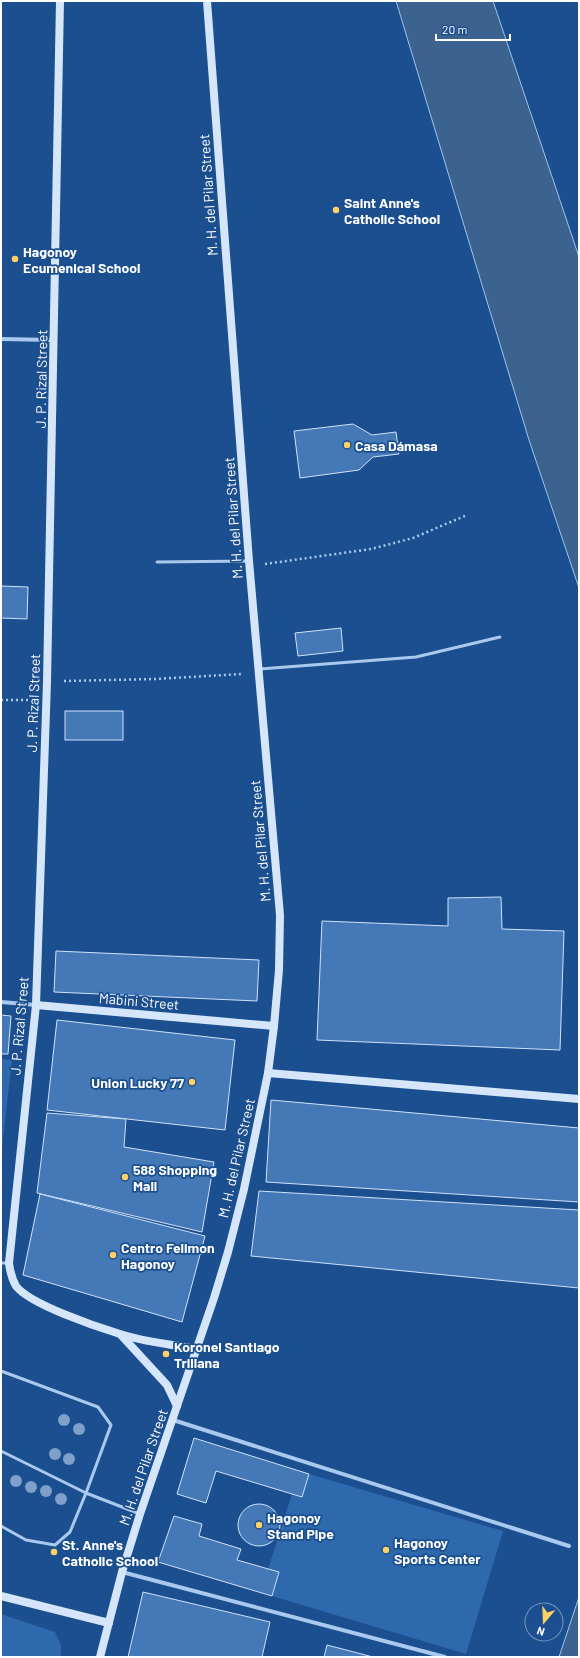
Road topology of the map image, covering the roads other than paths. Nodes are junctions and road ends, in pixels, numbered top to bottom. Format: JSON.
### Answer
{"nodes":[{"id":1,"x":60,"y":1,"type":"edge"},
{"id":2,"x":207,"y":1,"type":"edge"},
{"id":3,"x":1,"y":339,"type":"edge"},
{"id":4,"x":55,"y":340,"type":"junction"},
{"id":5,"x":157,"y":562,"type":"dead end"},
{"id":6,"x":249,"y":563,"type":"junction"},
{"id":7,"x":500,"y":638,"type":"dead end"},
{"id":8,"x":259,"y":671,"type":"junction"},
{"id":9,"x":1,"y":1002,"type":"edge"},
{"id":10,"x":36,"y":1005,"type":"junction"},
{"id":11,"x":274,"y":1026,"type":"junction"},
{"id":12,"x":268,"y":1073,"type":"junction"},
{"id":13,"x":579,"y":1099,"type":"edge"},
{"id":14,"x":5,"y":1263,"type":"edge"},
{"id":15,"x":122,"y":1335,"type":"junction"},
{"id":16,"x":195,"y":1349,"type":"junction"},
{"id":17,"x":1,"y":1371,"type":"edge"},
{"id":18,"x":177,"y":1406,"type":"junction"},
{"id":19,"x":173,"y":1420,"type":"junction"},
{"id":20,"x":1,"y":1451,"type":"edge"},
{"id":21,"x":86,"y":1493,"type":"junction"},
{"id":22,"x":140,"y":1514,"type":"junction"},
{"id":23,"x":1,"y":1526,"type":"edge"},
{"id":24,"x":569,"y":1546,"type":"dead end"},
{"id":25,"x":122,"y":1572,"type":"junction"},
{"id":26,"x":1,"y":1596,"type":"edge"},
{"id":27,"x":109,"y":1623,"type":"junction"},
{"id":28,"x":100,"y":1657,"type":"edge"},
{"id":29,"x":445,"y":1657,"type":"edge"}],
"edges":[{"from":1,"to":4,"type":"street","name":"J. P. Rizal Street"},
{"from":2,"to":6,"type":"street","name":"M. H. del Pilar Street"},
{"from":3,"to":4,"type":"street"},
{"from":4,"to":10,"type":"street","name":"J. P. Rizal Street"},
{"from":5,"to":6,"type":"lane"},
{"from":6,"to":8,"type":"street","name":"M. H. del Pilar Street"},
{"from":7,"to":8,"type":"lane"},
{"from":8,"to":11,"type":"street","name":"M. H. del Pilar Street"},
{"from":9,"to":10,"type":"street","name":"Mabini Street"},
{"from":10,"to":11,"type":"street","name":"Mabini Street"},
{"from":10,"to":14,"type":"street","name":"J. P. Rizal Street"},
{"from":11,"to":12,"type":"street","name":"M. H. del Pilar Street"},
{"from":12,"to":13,"type":"street"},
{"from":12,"to":16,"type":"street","name":"M. H. del Pilar Street"},
{"from":14,"to":15,"type":"street","name":"J. P. Rizal Street"},
{"from":15,"to":16,"type":"street","name":"J. P. Rizal Street"},
{"from":15,"to":18,"type":"street","name":"J. P. Rizal Street"},
{"from":16,"to":18,"type":"street","name":"M. H. del Pilar Street"},
{"from":17,"to":21,"type":"lane"},
{"from":18,"to":19,"type":"street","name":"M. H. del Pilar Street"},
{"from":19,"to":22,"type":"street","name":"M. H. del Pilar Street"},
{"from":19,"to":24,"type":"street"},
{"from":20,"to":21,"type":"lane"},
{"from":21,"to":22,"type":"lane"},
{"from":21,"to":23,"type":"lane"},
{"from":22,"to":25,"type":"street","name":"M. H. del Pilar Street"},
{"from":25,"to":27,"type":"street","name":"M. H. del Pilar Street"},
{"from":25,"to":29,"type":"street"},
{"from":26,"to":27,"type":"street"},
{"from":27,"to":28,"type":"street","name":"M. H. del Pilar Street"}]}
